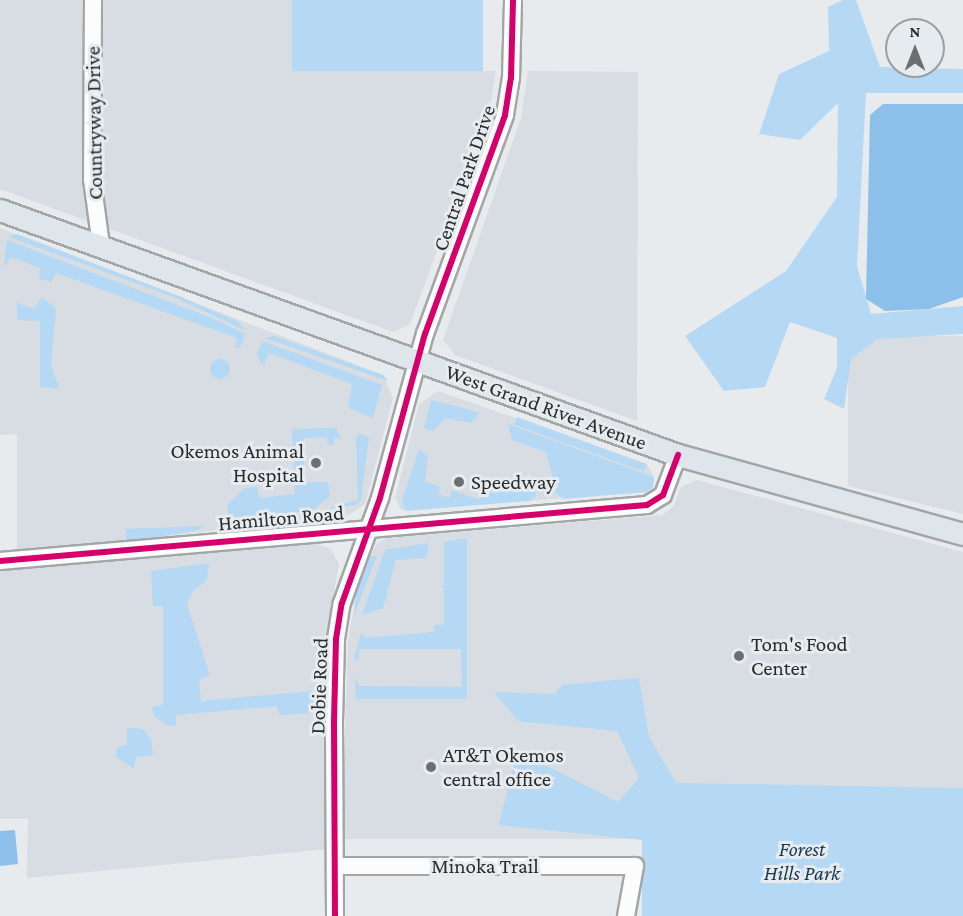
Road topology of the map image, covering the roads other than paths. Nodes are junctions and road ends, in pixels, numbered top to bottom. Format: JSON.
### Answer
{"nodes":[{"id":1,"x":93,"y":0,"type":"edge"},
{"id":2,"x":513,"y":0,"type":"edge"},
{"id":3,"x":0,"y":210,"type":"edge"},
{"id":4,"x":101,"y":246,"type":"junction"},
{"id":5,"x":417,"y":362,"type":"junction"},
{"id":6,"x":678,"y":455,"type":"junction"},
{"id":7,"x":368,"y":527,"type":"junction"},
{"id":8,"x":963,"y":534,"type":"edge"},
{"id":9,"x":0,"y":561,"type":"edge"},
{"id":10,"x":335,"y":866,"type":"junction"},
{"id":11,"x":335,"y":916,"type":"edge"},
{"id":12,"x":626,"y":916,"type":"edge"}],
"edges":[{"from":1,"to":4,"type":"street","name":"Countryway Drive"},
{"from":2,"to":5,"type":"street","name":"Central Park Drive"},
{"from":3,"to":4,"type":"main road","name":"West Grand River Avenue"},
{"from":4,"to":5,"type":"main road","name":"West Grand River Avenue"},
{"from":5,"to":6,"type":"main road","name":"West Grand River Avenue"},
{"from":5,"to":7,"type":"street","name":"Dobie Road"},
{"from":6,"to":7,"type":"street","name":"Hamilton Road"},
{"from":6,"to":8,"type":"main road","name":"West Grand River Avenue"},
{"from":7,"to":9,"type":"street","name":"Hamilton Road"},
{"from":7,"to":10,"type":"street","name":"Dobie Road"},
{"from":10,"to":11,"type":"street","name":"Dobie Road"},
{"from":10,"to":12,"type":"street","name":"Minoka Trail"}]}
